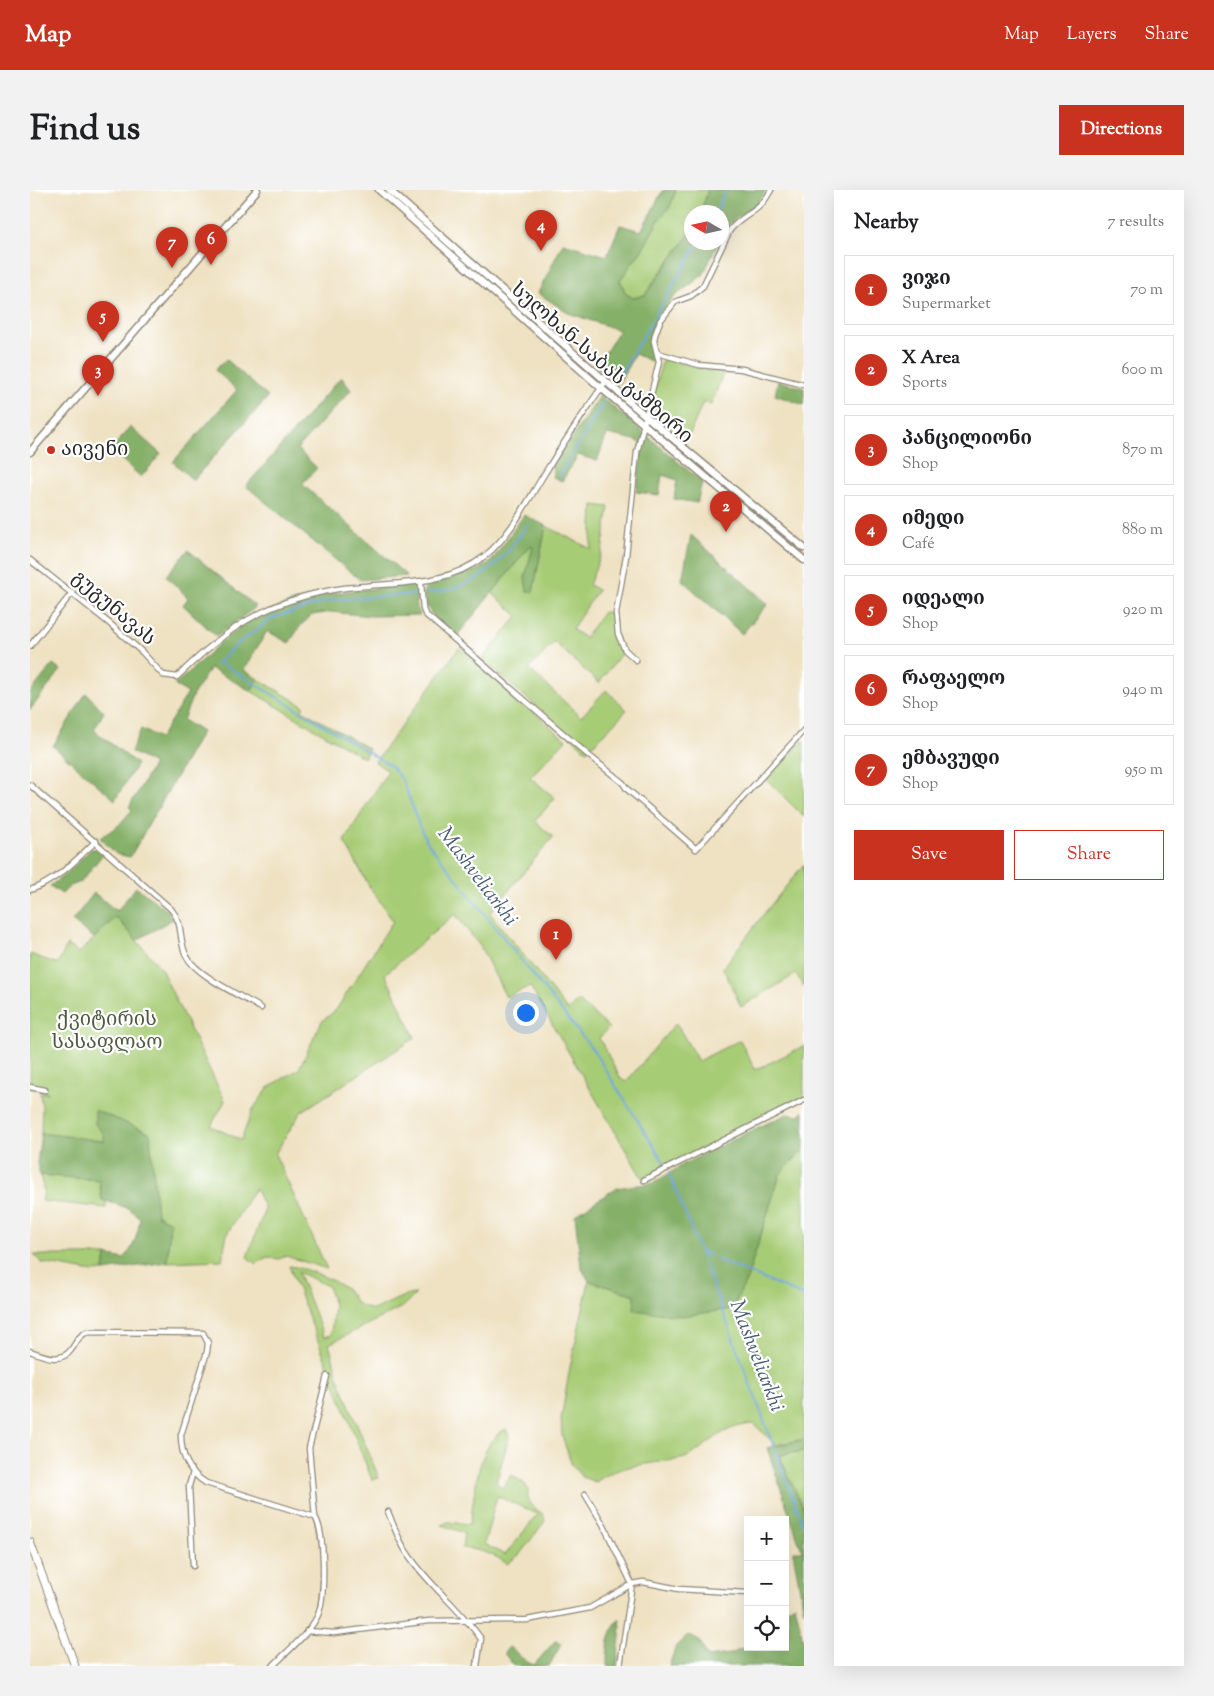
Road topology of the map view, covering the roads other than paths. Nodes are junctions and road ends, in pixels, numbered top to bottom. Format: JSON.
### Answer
{"nodes":[{"id":1,"x":258,"y":190,"type":"edge"},
{"id":2,"x":378,"y":190,"type":"edge"},
{"id":3,"x":389,"y":190,"type":"edge"},
{"id":4,"x":771,"y":190,"type":"edge"},
{"id":5,"x":658,"y":354,"type":"junction"},
{"id":6,"x":606,"y":381,"type":"junction"},
{"id":7,"x":804,"y":385,"type":"edge"},
{"id":8,"x":601,"y":388,"type":"junction"},
{"id":9,"x":646,"y":416,"type":"junction"},
{"id":10,"x":645,"y":425,"type":"junction"},
{"id":11,"x":30,"y":452,"type":"edge"},
{"id":12,"x":804,"y":548,"type":"edge"},
{"id":13,"x":30,"y":560,"type":"edge"},
{"id":14,"x":804,"y":560,"type":"edge"},
{"id":15,"x":421,"y":583,"type":"junction"},
{"id":16,"x":72,"y":593,"type":"junction"},
{"id":17,"x":30,"y":646,"type":"edge"},
{"id":18,"x":636,"y":660,"type":"dead end"},
{"id":19,"x":804,"y":730,"type":"edge"},
{"id":20,"x":30,"y":785,"type":"edge"},
{"id":21,"x":96,"y":841,"type":"junction"},
{"id":22,"x":30,"y":890,"type":"edge"},
{"id":23,"x":261,"y":1008,"type":"dead end"},
{"id":24,"x":30,"y":1088,"type":"edge"},
{"id":25,"x":45,"y":1090,"type":"dead end"},
{"id":26,"x":804,"y":1100,"type":"edge"},
{"id":27,"x":644,"y":1180,"type":"dead end"},
{"id":28,"x":30,"y":1351,"type":"edge"},
{"id":29,"x":327,"y":1376,"type":"dead end"},
{"id":30,"x":193,"y":1472,"type":"junction"},
{"id":31,"x":585,"y":1494,"type":"dead end"},
{"id":32,"x":388,"y":1512,"type":"dead end"},
{"id":33,"x":315,"y":1517,"type":"junction"},
{"id":34,"x":30,"y":1542,"type":"edge"},
{"id":35,"x":193,"y":1566,"type":"dead end"},
{"id":36,"x":632,"y":1584,"type":"junction"},
{"id":37,"x":744,"y":1593,"type":"edge"},
{"id":38,"x":468,"y":1620,"type":"junction"},
{"id":39,"x":306,"y":1631,"type":"junction"},
{"id":40,"x":75,"y":1666,"type":"edge"},
{"id":41,"x":273,"y":1666,"type":"edge"},
{"id":42,"x":477,"y":1666,"type":"edge"},
{"id":43,"x":620,"y":1666,"type":"edge"}],
"edges":[{"from":1,"to":11,"type":"main road"},
{"from":2,"to":8,"type":"main road","name":"სულხან-საბას გამზირი"},
{"from":3,"to":6,"type":"main road","name":"სულხან-საბას გამზირი"},
{"from":4,"to":5,"type":"street"},
{"from":5,"to":7,"type":"street"},
{"from":5,"to":9,"type":"street"},
{"from":6,"to":8,"type":"street"},
{"from":6,"to":9,"type":"main road","name":"სულხან-საბას გამზირი"},
{"from":8,"to":10,"type":"main road","name":"სულხან-საბას გამზირი"},
{"from":8,"to":15,"type":"street"},
{"from":9,"to":10,"type":"street"},
{"from":9,"to":12,"type":"main road","name":"სულხან-საბას გამზირი"},
{"from":10,"to":14,"type":"main road","name":"სულხან-საბას გამზირი"},
{"from":10,"to":18,"type":"street"},
{"from":13,"to":16,"type":"street","name":"გუგუნავას"},
{"from":15,"to":16,"type":"street","name":"გუგუნავას"},
{"from":15,"to":19,"type":"street"},
{"from":16,"to":17,"type":"street"},
{"from":20,"to":21,"type":"street"},
{"from":21,"to":22,"type":"street"},
{"from":21,"to":23,"type":"street"},
{"from":24,"to":25,"type":"street"},
{"from":26,"to":27,"type":"street"},
{"from":28,"to":30,"type":"street"},
{"from":29,"to":33,"type":"street"},
{"from":30,"to":33,"type":"street"},
{"from":30,"to":35,"type":"street"},
{"from":31,"to":36,"type":"street"},
{"from":32,"to":38,"type":"street"},
{"from":33,"to":39,"type":"street"},
{"from":34,"to":40,"type":"main road"},
{"from":36,"to":37,"type":"street"},
{"from":36,"to":38,"type":"street"},
{"from":36,"to":43,"type":"street"},
{"from":38,"to":39,"type":"street"},
{"from":38,"to":42,"type":"street"},
{"from":39,"to":41,"type":"street"}]}
